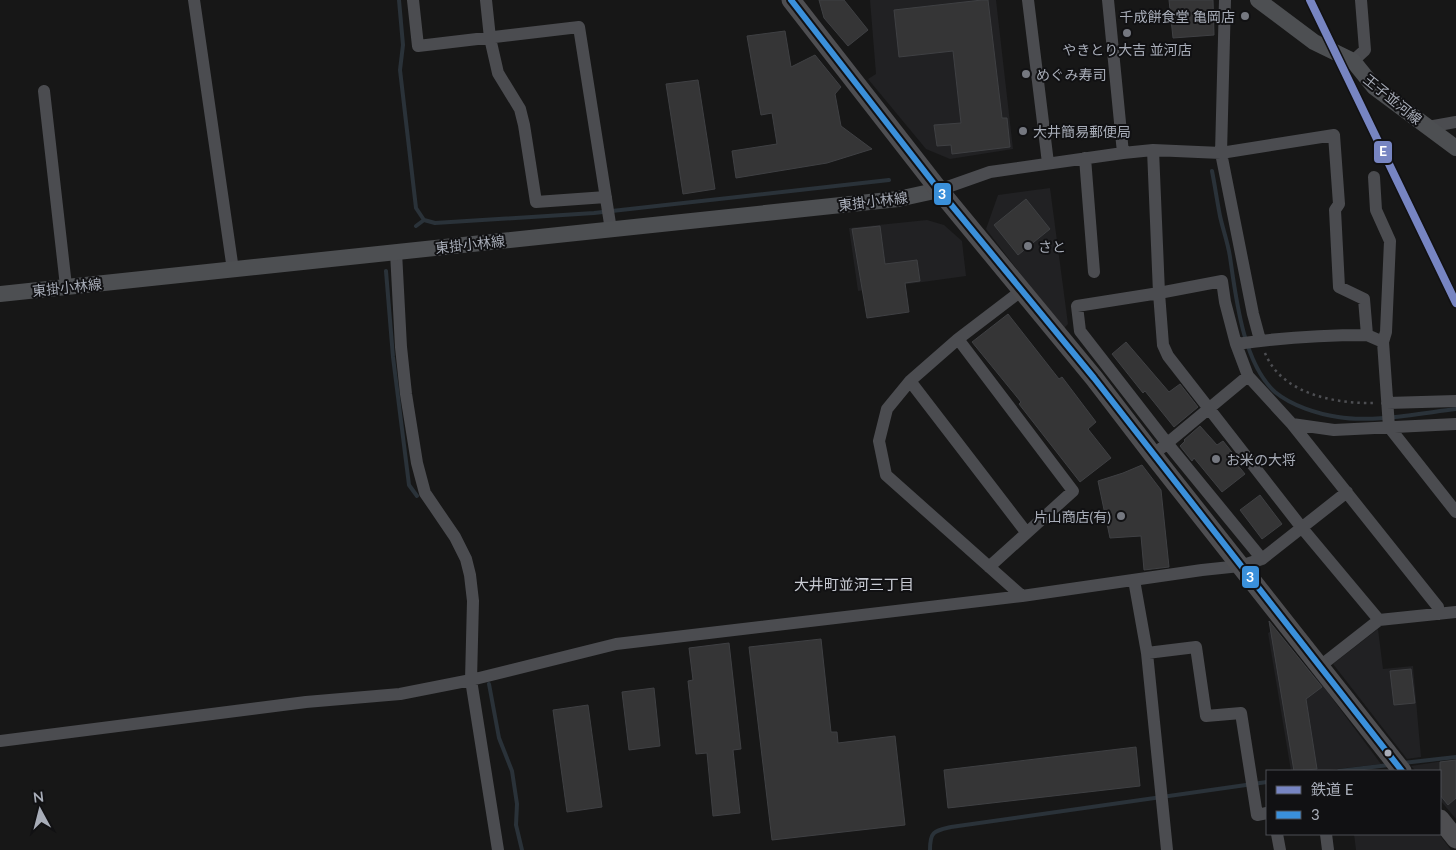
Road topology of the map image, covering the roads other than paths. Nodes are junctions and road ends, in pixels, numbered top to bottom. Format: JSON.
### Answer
{"nodes":[{"id":1,"x":194,"y":0,"type":"edge"},
{"id":2,"x":413,"y":0,"type":"edge"},
{"id":3,"x":486,"y":0,"type":"edge"},
{"id":4,"x":791,"y":0,"type":"edge"},
{"id":5,"x":1028,"y":0,"type":"edge"},
{"id":6,"x":1108,"y":0,"type":"edge"},
{"id":7,"x":1225,"y":0,"type":"edge"},
{"id":8,"x":1258,"y":0,"type":"edge"},
{"id":9,"x":1361,"y":0,"type":"edge"},
{"id":10,"x":490,"y":38,"type":"junction"},
{"id":11,"x":1353,"y":61,"type":"junction"},
{"id":12,"x":44,"y":91,"type":"dead end"},
{"id":13,"x":1456,"y":122,"type":"edge"},
{"id":14,"x":1428,"y":127,"type":"junction"},
{"id":15,"x":1456,"y":148,"type":"edge"},
{"id":16,"x":1153,"y":150,"type":"junction"},
{"id":17,"x":1123,"y":153,"type":"junction"},
{"id":18,"x":1221,"y":153,"type":"junction"},
{"id":19,"x":1085,"y":158,"type":"junction"},
{"id":20,"x":1048,"y":163,"type":"junction"},
{"id":21,"x":1374,"y":177,"type":"dead end"},
{"id":22,"x":940,"y":190,"type":"junction"},
{"id":23,"x":606,"y":197,"type":"junction"},
{"id":24,"x":611,"y":230,"type":"junction"},
{"id":25,"x":396,"y":252,"type":"junction"},
{"id":26,"x":233,"y":270,"type":"junction"},
{"id":27,"x":1094,"y":272,"type":"dead end"},
{"id":28,"x":66,"y":286,"type":"junction"},
{"id":29,"x":1021,"y":291,"type":"junction"},
{"id":30,"x":1159,"y":293,"type":"junction"},
{"id":31,"x":0,"y":294,"type":"edge"},
{"id":32,"x":1367,"y":335,"type":"junction"},
{"id":33,"x":958,"y":339,"type":"junction"},
{"id":34,"x":1260,"y":340,"type":"junction"},
{"id":35,"x":1383,"y":342,"type":"junction"},
{"id":36,"x":1236,"y":344,"type":"junction"},
{"id":37,"x":1248,"y":376,"type":"junction"},
{"id":38,"x":910,"y":381,"type":"junction"},
{"id":39,"x":1456,"y":401,"type":"edge"},
{"id":40,"x":1387,"y":403,"type":"junction"},
{"id":41,"x":1210,"y":408,"type":"junction"},
{"id":42,"x":1292,"y":424,"type":"junction"},
{"id":43,"x":1456,"y":424,"type":"edge"},
{"id":44,"x":1389,"y":427,"type":"junction"},
{"id":45,"x":1167,"y":443,"type":"junction"},
{"id":46,"x":1153,"y":456,"type":"junction"},
{"id":47,"x":1347,"y":492,"type":"junction"},
{"id":48,"x":1456,"y":512,"type":"edge"},
{"id":49,"x":1302,"y":528,"type":"junction"},
{"id":50,"x":1026,"y":532,"type":"junction"},
{"id":51,"x":1262,"y":559,"type":"junction"},
{"id":52,"x":1240,"y":566,"type":"junction"},
{"id":53,"x":989,"y":567,"type":"junction"},
{"id":54,"x":1134,"y":580,"type":"junction"},
{"id":55,"x":1022,"y":596,"type":"junction"},
{"id":56,"x":1456,"y":612,"type":"edge"},
{"id":57,"x":1439,"y":614,"type":"junction"},
{"id":58,"x":1379,"y":620,"type":"junction"},
{"id":59,"x":1147,"y":653,"type":"junction"},
{"id":60,"x":1319,"y":667,"type":"junction"},
{"id":61,"x":471,"y":680,"type":"junction"},
{"id":62,"x":0,"y":741,"type":"edge"},
{"id":63,"x":1401,"y":770,"type":"edge"},
{"id":64,"x":1266,"y":813,"type":"edge"},
{"id":65,"x":1441,"y":819,"type":"edge"},
{"id":66,"x":1277,"y":835,"type":"edge"},
{"id":67,"x":1326,"y":835,"type":"edge"},
{"id":68,"x":1456,"y":839,"type":"edge"},
{"id":69,"x":498,"y":850,"type":"edge"},
{"id":70,"x":1167,"y":850,"type":"edge"},
{"id":71,"x":1280,"y":850,"type":"edge"},
{"id":72,"x":1328,"y":850,"type":"edge"}],
"edges":[{"from":1,"to":26,"type":"street"},
{"from":2,"to":10,"type":"street"},
{"from":3,"to":10,"type":"street"},
{"from":4,"to":22,"type":"highway"},
{"from":5,"to":20,"type":"street"},
{"from":6,"to":17,"type":"street"},
{"from":7,"to":18,"type":"street"},
{"from":8,"to":11,"type":"main road","name":"王子並河線"},
{"from":9,"to":11,"type":"street"},
{"from":10,"to":23,"type":"street"},
{"from":10,"to":23,"type":"street"},
{"from":11,"to":14,"type":"main road","name":"王子並河線"},
{"from":12,"to":28,"type":"street"},
{"from":13,"to":14,"type":"street"},
{"from":14,"to":15,"type":"main road","name":"王子並河線"},
{"from":16,"to":17,"type":"street"},
{"from":16,"to":18,"type":"street"},
{"from":16,"to":30,"type":"street"},
{"from":17,"to":19,"type":"street"},
{"from":18,"to":32,"type":"street"},
{"from":18,"to":34,"type":"street"},
{"from":19,"to":20,"type":"street"},
{"from":19,"to":27,"type":"street"},
{"from":20,"to":22,"type":"street"},
{"from":21,"to":35,"type":"street"},
{"from":22,"to":24,"type":"main road","name":"東掛小林線"},
{"from":22,"to":29,"type":"highway"},
{"from":23,"to":24,"type":"street"},
{"from":24,"to":25,"type":"main road","name":"東掛小林線"},
{"from":25,"to":26,"type":"main road","name":"東掛小林線"},
{"from":25,"to":61,"type":"street"},
{"from":26,"to":28,"type":"main road","name":"東掛小林線"},
{"from":28,"to":31,"type":"main road","name":"東掛小林線"},
{"from":29,"to":33,"type":"street"},
{"from":29,"to":46,"type":"highway"},
{"from":30,"to":36,"type":"street"},
{"from":30,"to":41,"type":"street"},
{"from":30,"to":45,"type":"street"},
{"from":32,"to":34,"type":"street"},
{"from":32,"to":35,"type":"street"},
{"from":33,"to":38,"type":"street"},
{"from":33,"to":50,"type":"street"},
{"from":34,"to":36,"type":"street"},
{"from":35,"to":40,"type":"street"},
{"from":36,"to":37,"type":"street"},
{"from":37,"to":41,"type":"street"},
{"from":37,"to":42,"type":"street"},
{"from":38,"to":50,"type":"street"},
{"from":38,"to":53,"type":"street"},
{"from":39,"to":40,"type":"street"},
{"from":40,"to":44,"type":"street"},
{"from":41,"to":45,"type":"street"},
{"from":41,"to":49,"type":"street"},
{"from":42,"to":44,"type":"street"},
{"from":42,"to":47,"type":"street"},
{"from":43,"to":44,"type":"street"},
{"from":44,"to":48,"type":"street"},
{"from":45,"to":46,"type":"street"},
{"from":45,"to":51,"type":"street"},
{"from":46,"to":52,"type":"highway"},
{"from":47,"to":49,"type":"street"},
{"from":47,"to":57,"type":"street"},
{"from":49,"to":51,"type":"street"},
{"from":49,"to":58,"type":"street"},
{"from":50,"to":53,"type":"street"},
{"from":51,"to":52,"type":"street"},
{"from":52,"to":54,"type":"street"},
{"from":52,"to":60,"type":"highway"},
{"from":53,"to":55,"type":"street"},
{"from":54,"to":55,"type":"street"},
{"from":54,"to":59,"type":"street"},
{"from":55,"to":61,"type":"street"},
{"from":56,"to":57,"type":"street"},
{"from":57,"to":58,"type":"street"},
{"from":58,"to":60,"type":"street"},
{"from":59,"to":64,"type":"street"},
{"from":59,"to":70,"type":"street"},
{"from":60,"to":63,"type":"highway"},
{"from":61,"to":62,"type":"street"},
{"from":61,"to":69,"type":"street"},
{"from":65,"to":68,"type":"highway"},
{"from":66,"to":71,"type":"street"},
{"from":67,"to":72,"type":"street"}]}
